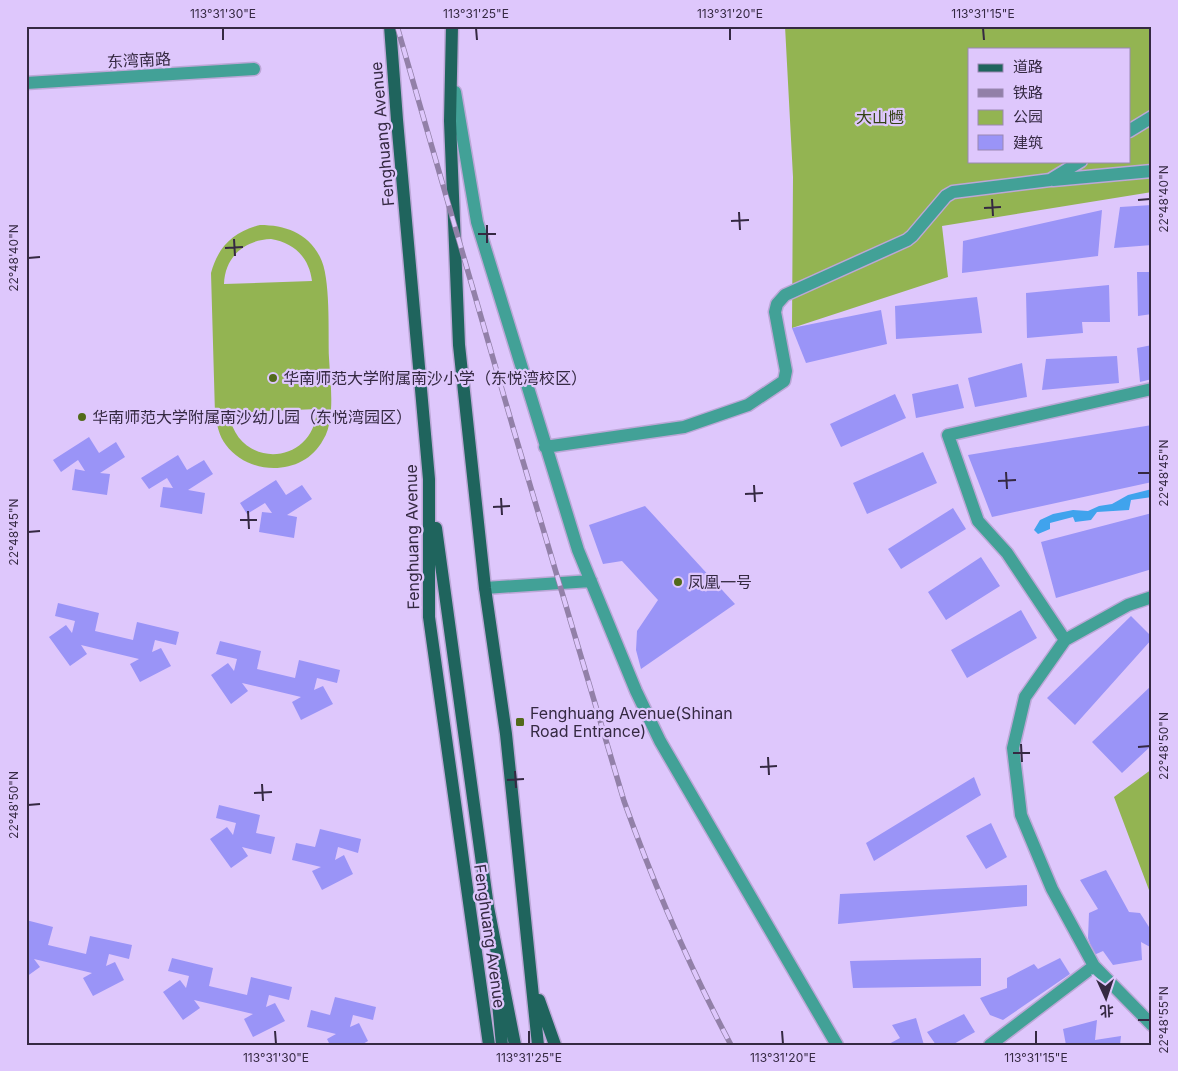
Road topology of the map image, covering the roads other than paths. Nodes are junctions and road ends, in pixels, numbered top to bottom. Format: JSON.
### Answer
{"nodes":[{"id":1,"x":390,"y":26,"type":"edge"},
{"id":2,"x":452,"y":26,"type":"edge"},
{"id":3,"x":452,"y":65,"type":"junction"},
{"id":4,"x":254,"y":69,"type":"dead end"},
{"id":5,"x":26,"y":83,"type":"edge"},
{"id":6,"x":1152,"y":117,"type":"edge"},
{"id":7,"x":1130,"y":130,"type":"edge"},
{"id":8,"x":1079,"y":162,"type":"edge"},
{"id":9,"x":1152,"y":170,"type":"edge"},
{"id":10,"x":1050,"y":180,"type":"junction"},
{"id":11,"x":1152,"y":389,"type":"edge"},
{"id":12,"x":546,"y":447,"type":"junction"},
{"id":13,"x":429,"y":479,"type":"junction"},
{"id":14,"x":591,"y":581,"type":"junction"},
{"id":15,"x":485,"y":588,"type":"junction"},
{"id":16,"x":1152,"y":596,"type":"edge"},
{"id":17,"x":1065,"y":640,"type":"junction"},
{"id":18,"x":488,"y":907,"type":"junction"},
{"id":19,"x":1094,"y":966,"type":"junction"},
{"id":20,"x":532,"y":983,"type":"junction"},
{"id":21,"x":1152,"y":1025,"type":"edge"},
{"id":22,"x":490,"y":1045,"type":"edge"},
{"id":23,"x":502,"y":1045,"type":"edge"},
{"id":24,"x":515,"y":1045,"type":"edge"},
{"id":25,"x":538,"y":1045,"type":"edge"},
{"id":26,"x":555,"y":1045,"type":"edge"},
{"id":27,"x":837,"y":1045,"type":"edge"},
{"id":28,"x":990,"y":1045,"type":"edge"}],
"edges":[{"from":1,"to":13,"type":"main road","name":"Fenghuang Avenue"},
{"from":2,"to":3,"type":"main road"},
{"from":3,"to":12,"type":"street"},
{"from":3,"to":15,"type":"main road"},
{"from":4,"to":5,"type":"street","name":"东湾南路"},
{"from":6,"to":7,"type":"street"},
{"from":8,"to":10,"type":"street"},
{"from":9,"to":10,"type":"street"},
{"from":10,"to":12,"type":"street"},
{"from":11,"to":17,"type":"street"},
{"from":12,"to":14,"type":"street"},
{"from":13,"to":18,"type":"main road"},
{"from":13,"to":22,"type":"main road","name":"Fenghuang Avenue"},
{"from":14,"to":15,"type":"street"},
{"from":14,"to":27,"type":"street"},
{"from":15,"to":20,"type":"main road"},
{"from":16,"to":17,"type":"street"},
{"from":17,"to":19,"type":"street"},
{"from":18,"to":23,"type":"main road"},
{"from":18,"to":24,"type":"main road"},
{"from":19,"to":21,"type":"street"},
{"from":19,"to":28,"type":"street"},
{"from":20,"to":25,"type":"main road"},
{"from":20,"to":26,"type":"main road"}]}
